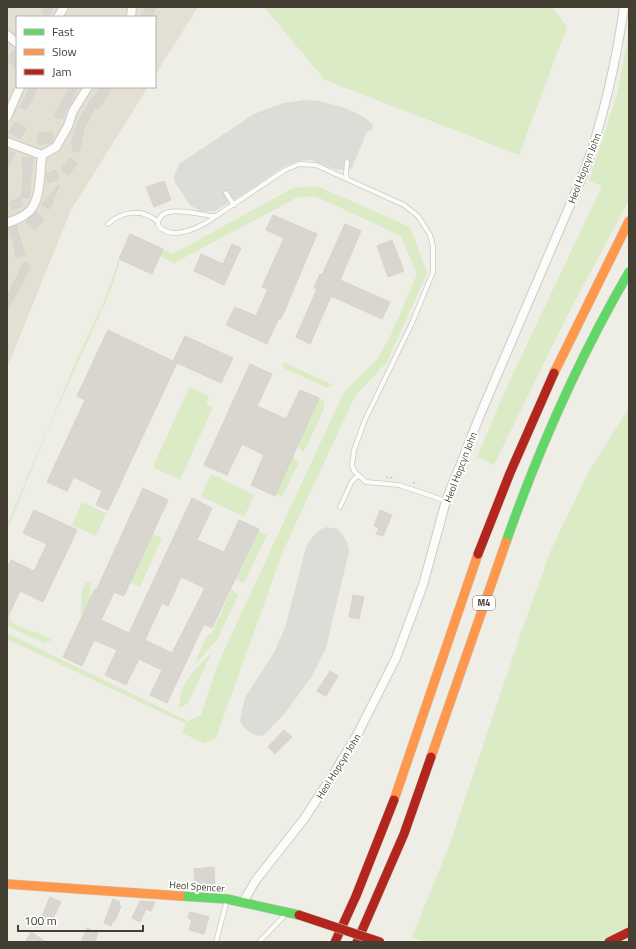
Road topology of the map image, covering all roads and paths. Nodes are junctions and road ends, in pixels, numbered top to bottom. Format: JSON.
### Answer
{"nodes":[{"id":1,"x":64,"y":7,"type":"edge"},
{"id":2,"x":624,"y":7,"type":"edge"},
{"id":3,"x":59,"y":16,"type":"edge"},
{"id":4,"x":7,"y":35,"type":"edge"},
{"id":5,"x":16,"y":42,"type":"edge"},
{"id":6,"x":20,"y":88,"type":"edge"},
{"id":7,"x":87,"y":88,"type":"edge"},
{"id":8,"x":7,"y":117,"type":"edge"},
{"id":9,"x":7,"y":142,"type":"edge"},
{"id":10,"x":42,"y":155,"type":"junction"},
{"id":11,"x":347,"y":162,"type":"dead end"},
{"id":12,"x":347,"y":179,"type":"junction"},
{"id":13,"x":226,"y":193,"type":"dead end"},
{"id":14,"x":234,"y":205,"type":"junction"},
{"id":15,"x":216,"y":216,"type":"junction"},
{"id":16,"x":629,"y":221,"type":"edge"},
{"id":17,"x":158,"y":222,"type":"junction"},
{"id":18,"x":7,"y":223,"type":"edge"},
{"id":19,"x":108,"y":224,"type":"dead end"},
{"id":20,"x":629,"y":228,"type":"edge"},
{"id":21,"x":629,"y":272,"type":"edge"},
{"id":22,"x":600,"y":277,"type":"junction"},
{"id":23,"x":358,"y":476,"type":"junction"},
{"id":24,"x":381,"y":478,"type":"dead end"},
{"id":25,"x":398,"y":479,"type":"dead end"},
{"id":26,"x":417,"y":482,"type":"dead end"},
{"id":27,"x":411,"y":483,"type":"dead end"},
{"id":28,"x":446,"y":501,"type":"junction"},
{"id":29,"x":340,"y":508,"type":"dead end"},
{"id":30,"x":7,"y":884,"type":"edge"},
{"id":31,"x":227,"y":899,"type":"junction"},
{"id":32,"x":243,"y":902,"type":"junction"},
{"id":33,"x":288,"y":912,"type":"junction"},
{"id":34,"x":629,"y":932,"type":"edge"},
{"id":35,"x":216,"y":942,"type":"edge"},
{"id":36,"x":259,"y":942,"type":"edge"},
{"id":37,"x":335,"y":942,"type":"edge"},
{"id":38,"x":358,"y":942,"type":"edge"},
{"id":39,"x":380,"y":942,"type":"edge"},
{"id":40,"x":609,"y":942,"type":"edge"}],
"edges":[{"from":1,"to":3,"type":"street"},
{"from":2,"to":28,"type":"street","name":"Heol Hopcyn John"},
{"from":4,"to":5,"type":"street"},
{"from":6,"to":8,"type":"street"},
{"from":7,"to":10,"type":"street"},
{"from":9,"to":10,"type":"street"},
{"from":10,"to":18,"type":"street"},
{"from":11,"to":12,"type":"lane"},
{"from":12,"to":14,"type":"lane"},
{"from":12,"to":23,"type":"lane"},
{"from":13,"to":14,"type":"lane"},
{"from":14,"to":15,"type":"lane"},
{"from":15,"to":17,"type":"lane"},
{"from":15,"to":17,"type":"lane"},
{"from":16,"to":22,"type":"main road"},
{"from":17,"to":19,"type":"lane"},
{"from":20,"to":22,"type":"main road","number":"M4"},
{"from":21,"to":38,"type":"main road","number":"M4"},
{"from":22,"to":37,"type":"main road","number":"M4"},
{"from":23,"to":28,"type":"lane"},
{"from":23,"to":29,"type":"lane"},
{"from":24,"to":25,"type":"path"},
{"from":26,"to":27,"type":"path"},
{"from":28,"to":32,"type":"street","name":"Heol Hopcyn John"},
{"from":30,"to":31,"type":"main road","name":"Heol Spencer"},
{"from":31,"to":32,"type":"main road","name":"Heol Spencer"},
{"from":31,"to":35,"type":"lane"},
{"from":32,"to":33,"type":"main road","name":"Heol Spencer"},
{"from":33,"to":36,"type":"lane"},
{"from":33,"to":39,"type":"main road","name":"Heol Spencer","bridge":true},
{"from":34,"to":40,"type":"main road"}]}
